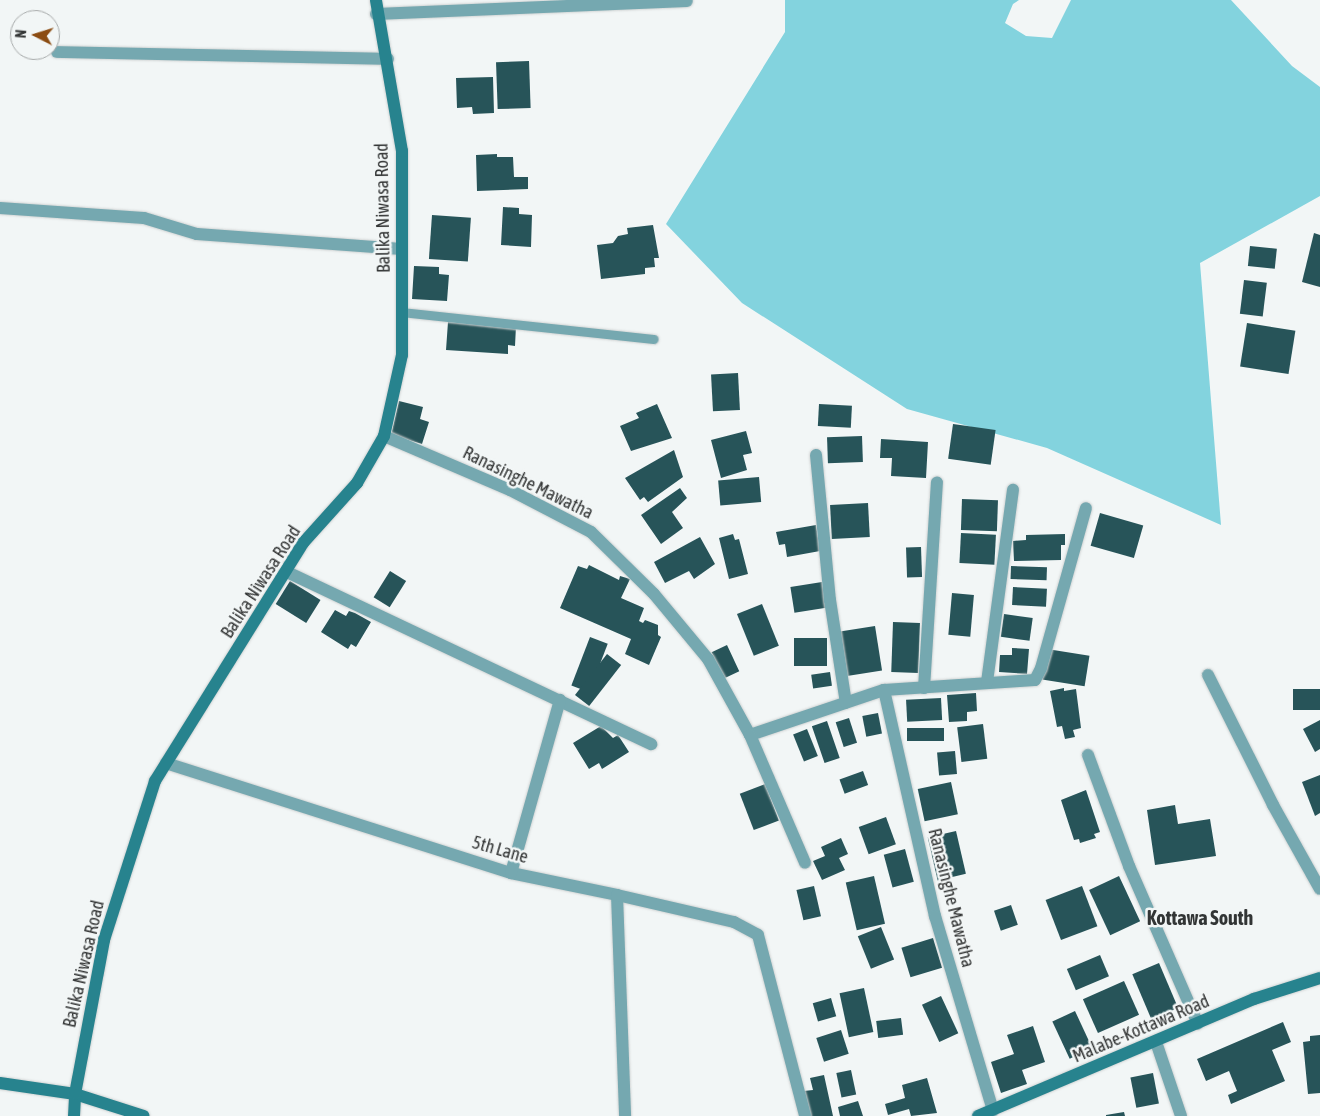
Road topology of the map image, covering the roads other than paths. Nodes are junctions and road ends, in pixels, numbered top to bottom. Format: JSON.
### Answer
{"nodes":[{"id":1,"x":376,"y":0,"type":"edge"},
{"id":2,"x":687,"y":1,"type":"edge"},
{"id":3,"x":376,"y":14,"type":"junction"},
{"id":4,"x":60,"y":52,"type":"edge"},
{"id":5,"x":388,"y":59,"type":"junction"},
{"id":6,"x":0,"y":208,"type":"edge"},
{"id":7,"x":401,"y":248,"type":"junction"},
{"id":8,"x":401,"y":312,"type":"junction"},
{"id":9,"x":654,"y":339,"type":"dead end"},
{"id":10,"x":384,"y":436,"type":"junction"},
{"id":11,"x":816,"y":455,"type":"dead end"},
{"id":12,"x":937,"y":482,"type":"dead end"},
{"id":13,"x":1013,"y":490,"type":"dead end"},
{"id":14,"x":1086,"y":508,"type":"dead end"},
{"id":15,"x":287,"y":572,"type":"junction"},
{"id":16,"x":1208,"y":675,"type":"dead end"},
{"id":17,"x":987,"y":682,"type":"junction"},
{"id":18,"x":924,"y":688,"type":"junction"},
{"id":19,"x":884,"y":690,"type":"junction"},
{"id":20,"x":560,"y":700,"type":"junction"},
{"id":21,"x":846,"y":703,"type":"junction"},
{"id":22,"x":750,"y":736,"type":"junction"},
{"id":23,"x":651,"y":744,"type":"dead end"},
{"id":24,"x":1088,"y":755,"type":"dead end"},
{"id":25,"x":166,"y":763,"type":"junction"},
{"id":26,"x":805,"y":864,"type":"dead end"},
{"id":27,"x":511,"y":873,"type":"junction"},
{"id":28,"x":1320,"y":889,"type":"edge"},
{"id":29,"x":617,"y":896,"type":"junction"},
{"id":30,"x":1320,"y":978,"type":"edge"},
{"id":31,"x":1198,"y":1024,"type":"junction"},
{"id":32,"x":1156,"y":1042,"type":"junction"},
{"id":33,"x":0,"y":1083,"type":"edge"},
{"id":34,"x":75,"y":1094,"type":"junction"},
{"id":35,"x":993,"y":1111,"type":"junction"},
{"id":36,"x":74,"y":1116,"type":"edge"},
{"id":37,"x":144,"y":1116,"type":"edge"},
{"id":38,"x":625,"y":1116,"type":"edge"},
{"id":39,"x":805,"y":1116,"type":"edge"},
{"id":40,"x":978,"y":1116,"type":"edge"},
{"id":41,"x":1181,"y":1116,"type":"edge"}],
"edges":[{"from":1,"to":3,"type":"street","name":"Balika Niwasa Road"},
{"from":2,"to":3,"type":"street"},
{"from":3,"to":5,"type":"street","name":"Balika Niwasa Road"},
{"from":4,"to":5,"type":"street"},
{"from":5,"to":7,"type":"street","name":"Balika Niwasa Road"},
{"from":6,"to":7,"type":"street"},
{"from":7,"to":8,"type":"street","name":"Balika Niwasa Road"},
{"from":8,"to":9,"type":"lane"},
{"from":8,"to":10,"type":"street","name":"Balika Niwasa Road"},
{"from":10,"to":15,"type":"street","name":"Balika Niwasa Road"},
{"from":10,"to":22,"type":"street","name":"Ranasinghe Mawatha"},
{"from":11,"to":21,"type":"street"},
{"from":12,"to":18,"type":"street"},
{"from":13,"to":17,"type":"street"},
{"from":14,"to":17,"type":"street"},
{"from":15,"to":20,"type":"street"},
{"from":15,"to":25,"type":"street","name":"Balika Niwasa Road"},
{"from":16,"to":28,"type":"street"},
{"from":17,"to":18,"type":"street"},
{"from":18,"to":19,"type":"street"},
{"from":19,"to":21,"type":"street"},
{"from":19,"to":35,"type":"street","name":"Ranasinghe Mawatha"},
{"from":20,"to":23,"type":"street"},
{"from":20,"to":27,"type":"street"},
{"from":21,"to":22,"type":"street"},
{"from":22,"to":26,"type":"street","name":"Ranasinghe Mawatha"},
{"from":24,"to":31,"type":"street"},
{"from":25,"to":27,"type":"street","name":"5th Lane"},
{"from":25,"to":34,"type":"street","name":"Balika Niwasa Road"},
{"from":27,"to":29,"type":"street","name":"5th Lane"},
{"from":29,"to":38,"type":"street"},
{"from":29,"to":39,"type":"street","name":"5th Lane"},
{"from":30,"to":31,"type":"street","name":"Malabe-Kottawa Road"},
{"from":31,"to":32,"type":"street","name":"Malabe-Kottawa Road"},
{"from":32,"to":35,"type":"street","name":"Malabe-Kottawa Road"},
{"from":32,"to":41,"type":"street"},
{"from":33,"to":34,"type":"street"},
{"from":34,"to":36,"type":"street","name":"Balika Niwasa Road"},
{"from":34,"to":37,"type":"street"},
{"from":35,"to":40,"type":"street","name":"Malabe-Kottawa Road"}]}
